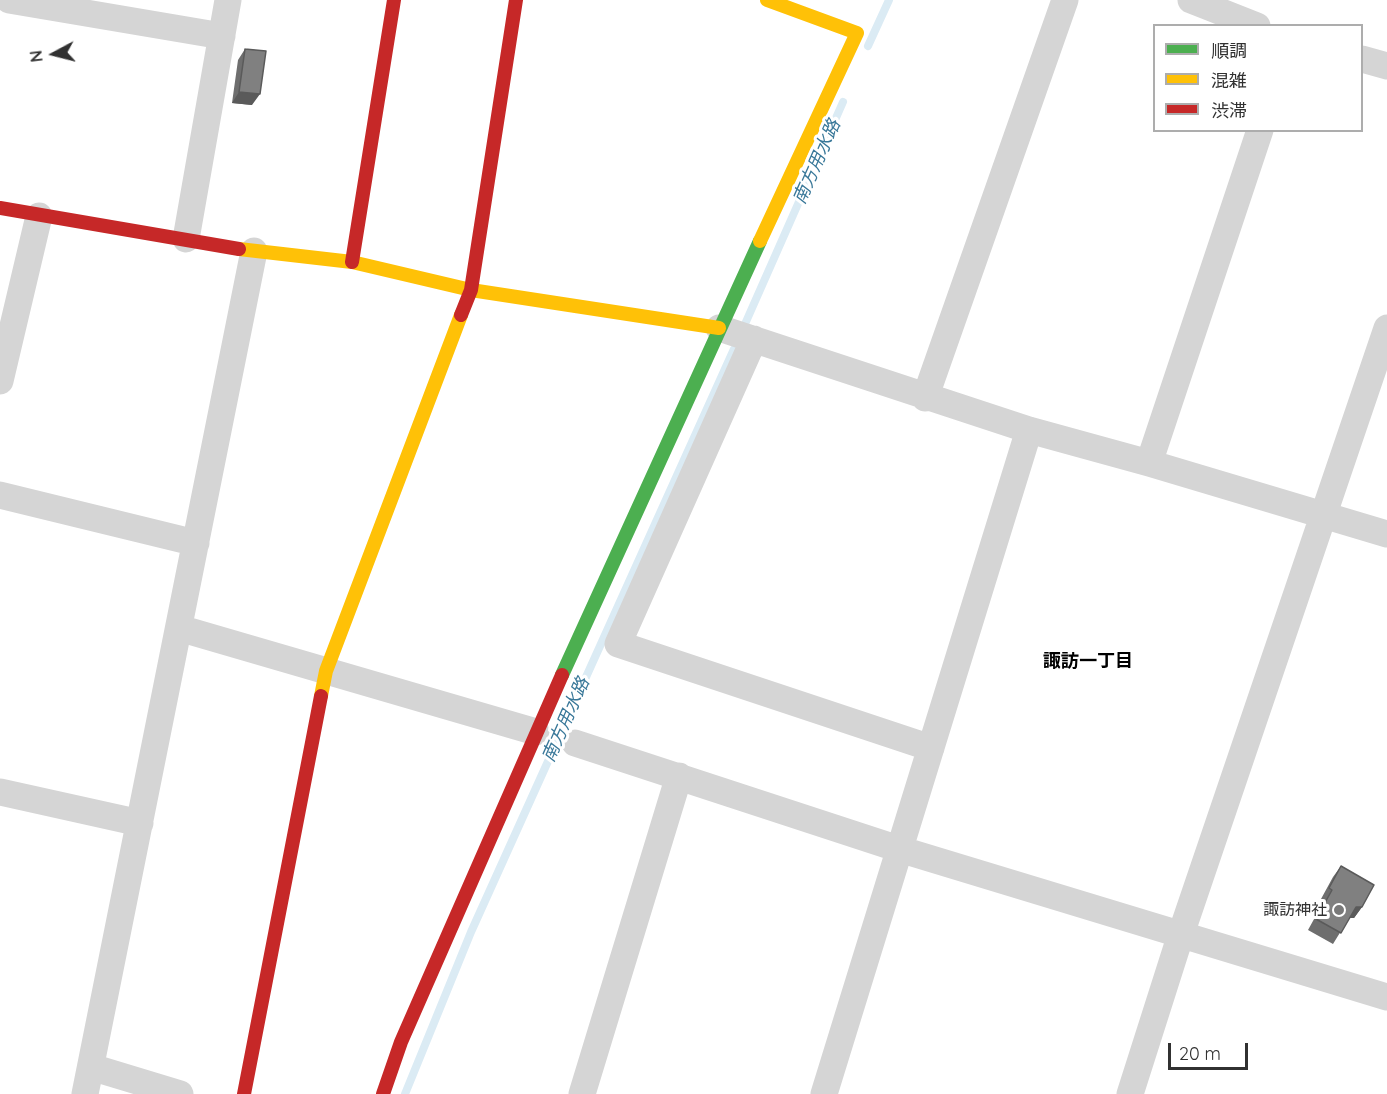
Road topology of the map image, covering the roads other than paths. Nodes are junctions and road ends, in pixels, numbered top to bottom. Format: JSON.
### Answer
{"nodes":[{"id":1,"x":9,"y":0,"type":"edge"},
{"id":2,"x":228,"y":0,"type":"edge"},
{"id":3,"x":394,"y":0,"type":"edge"},
{"id":4,"x":516,"y":0,"type":"edge"},
{"id":5,"x":767,"y":0,"type":"edge"},
{"id":6,"x":1065,"y":0,"type":"edge"},
{"id":7,"x":1191,"y":0,"type":"edge"},
{"id":8,"x":1221,"y":5,"type":"edge"},
{"id":9,"x":1254,"y":24,"type":"edge"},
{"id":10,"x":222,"y":36,"type":"junction"},
{"id":11,"x":1363,"y":59,"type":"edge"},
{"id":12,"x":1387,"y":66,"type":"edge"},
{"id":13,"x":1259,"y":132,"type":"edge"},
{"id":14,"x":0,"y":208,"type":"edge"},
{"id":15,"x":39,"y":216,"type":"junction"},
{"id":16,"x":186,"y":238,"type":"junction"},
{"id":17,"x":254,"y":252,"type":"junction"},
{"id":18,"x":352,"y":262,"type":"junction"},
{"id":19,"x":471,"y":290,"type":"junction"},
{"id":20,"x":719,"y":328,"type":"junction"},
{"id":21,"x":1387,"y":328,"type":"edge"},
{"id":22,"x":754,"y":339,"type":"junction"},
{"id":23,"x":0,"y":381,"type":"edge"},
{"id":24,"x":926,"y":398,"type":"junction"},
{"id":25,"x":1029,"y":430,"type":"junction"},
{"id":26,"x":1149,"y":463,"type":"junction"},
{"id":27,"x":0,"y":495,"type":"edge"},
{"id":28,"x":1323,"y":515,"type":"junction"},
{"id":29,"x":1387,"y":534,"type":"edge"},
{"id":30,"x":196,"y":543,"type":"junction"},
{"id":31,"x":179,"y":628,"type":"junction"},
{"id":32,"x":326,"y":671,"type":"junction"},
{"id":33,"x":536,"y":732,"type":"junction"},
{"id":34,"x":575,"y":743,"type":"dead end"},
{"id":35,"x":931,"y":748,"type":"junction"},
{"id":36,"x":679,"y":776,"type":"junction"},
{"id":37,"x":0,"y":792,"type":"edge"},
{"id":38,"x":140,"y":823,"type":"junction"},
{"id":39,"x":899,"y":849,"type":"junction"},
{"id":40,"x":1181,"y":934,"type":"junction"},
{"id":41,"x":1387,"y":997,"type":"edge"},
{"id":42,"x":91,"y":1067,"type":"junction"},
{"id":43,"x":85,"y":1094,"type":"edge"},
{"id":44,"x":180,"y":1094,"type":"edge"},
{"id":45,"x":244,"y":1094,"type":"edge"},
{"id":46,"x":383,"y":1094,"type":"edge"},
{"id":47,"x":582,"y":1094,"type":"edge"},
{"id":48,"x":824,"y":1094,"type":"edge"},
{"id":49,"x":1130,"y":1094,"type":"edge"}],
"edges":[{"from":1,"to":10,"type":"street"},
{"from":2,"to":10,"type":"street"},
{"from":3,"to":18,"type":"street"},
{"from":4,"to":19,"type":"street"},
{"from":5,"to":20,"type":"street"},
{"from":6,"to":24,"type":"street"},
{"from":7,"to":8,"type":"street"},
{"from":8,"to":9,"type":"street"},
{"from":10,"to":16,"type":"street"},
{"from":11,"to":12,"type":"street"},
{"from":13,"to":26,"type":"street"},
{"from":14,"to":15,"type":"street"},
{"from":15,"to":16,"type":"street"},
{"from":15,"to":23,"type":"street"},
{"from":16,"to":17,"type":"street"},
{"from":17,"to":18,"type":"street"},
{"from":17,"to":30,"type":"street"},
{"from":18,"to":19,"type":"street"},
{"from":19,"to":20,"type":"street"},
{"from":19,"to":32,"type":"street"},
{"from":20,"to":22,"type":"street"},
{"from":20,"to":33,"type":"street"},
{"from":21,"to":28,"type":"street"},
{"from":22,"to":24,"type":"street"},
{"from":22,"to":35,"type":"street"},
{"from":24,"to":25,"type":"street"},
{"from":25,"to":26,"type":"street"},
{"from":25,"to":35,"type":"street"},
{"from":26,"to":28,"type":"street"},
{"from":27,"to":30,"type":"street"},
{"from":28,"to":29,"type":"street"},
{"from":28,"to":40,"type":"street"},
{"from":30,"to":31,"type":"street"},
{"from":31,"to":32,"type":"street"},
{"from":31,"to":38,"type":"street"},
{"from":32,"to":33,"type":"street"},
{"from":32,"to":45,"type":"street"},
{"from":33,"to":46,"type":"street"},
{"from":34,"to":36,"type":"street"},
{"from":35,"to":39,"type":"street"},
{"from":36,"to":39,"type":"street"},
{"from":36,"to":47,"type":"street"},
{"from":37,"to":38,"type":"street"},
{"from":38,"to":42,"type":"street"},
{"from":39,"to":40,"type":"street"},
{"from":39,"to":48,"type":"street"},
{"from":40,"to":41,"type":"street"},
{"from":40,"to":49,"type":"street"},
{"from":42,"to":43,"type":"street"},
{"from":42,"to":44,"type":"street"}]}
